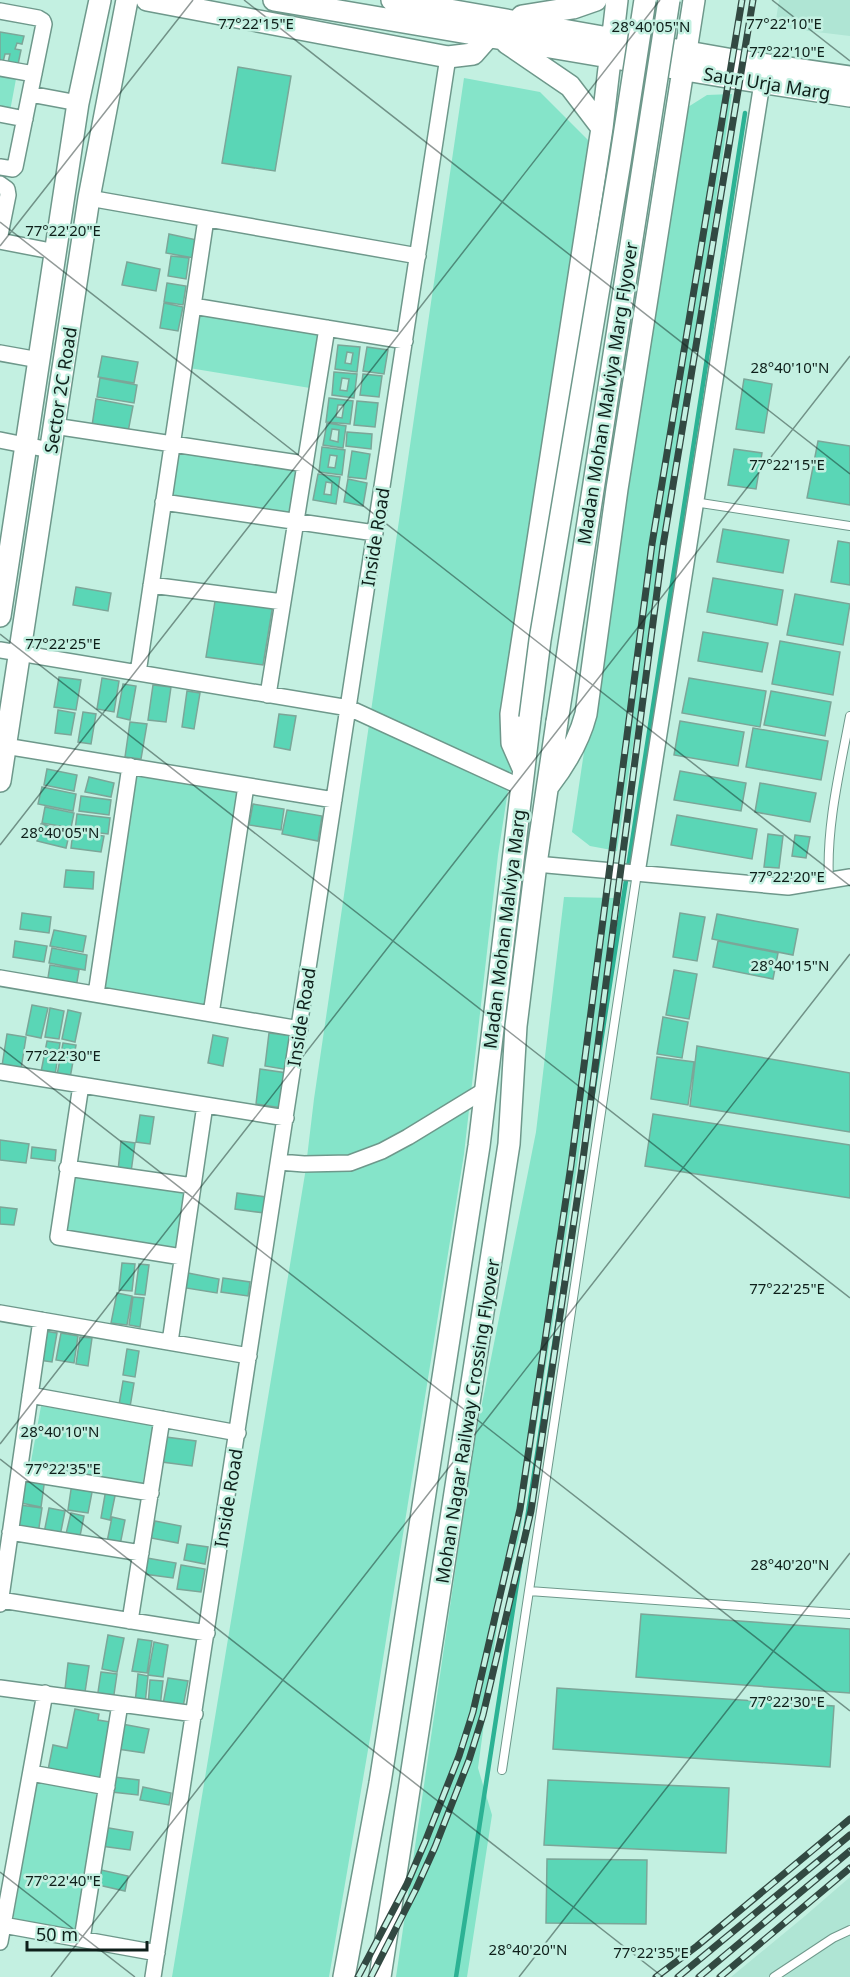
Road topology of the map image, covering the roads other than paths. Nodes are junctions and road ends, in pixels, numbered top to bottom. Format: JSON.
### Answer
{"nodes":[{"id":1,"x":100,"y":0,"type":"edge"},
{"id":2,"x":127,"y":0,"type":"edge"},
{"id":3,"x":274,"y":0,"type":"edge"},
{"id":4,"x":392,"y":0,"type":"edge"},
{"id":5,"x":596,"y":0,"type":"edge"},
{"id":6,"x":617,"y":0,"type":"edge"},
{"id":7,"x":645,"y":0,"type":"edge"},
{"id":8,"x":669,"y":0,"type":"edge"},
{"id":9,"x":694,"y":0,"type":"edge"},
{"id":10,"x":153,"y":1,"type":"edge"},
{"id":11,"x":452,"y":5,"type":"edge"},
{"id":12,"x":0,"y":11,"type":"edge"},
{"id":13,"x":122,"y":23,"type":"junction"},
{"id":14,"x":497,"y":32,"type":"junction"},
{"id":15,"x":611,"y":48,"type":"junction"},
{"id":16,"x":448,"y":57,"type":"junction"},
{"id":17,"x":685,"y":61,"type":"junction"},
{"id":18,"x":0,"y":68,"type":"edge"},
{"id":19,"x":34,"y":74,"type":"junction"},
{"id":20,"x":850,"y":77,"type":"edge"},
{"id":21,"x":762,"y":83,"type":"junction"},
{"id":22,"x":30,"y":94,"type":"junction"},
{"id":23,"x":850,"y":96,"type":"edge"},
{"id":24,"x":78,"y":103,"type":"junction"},
{"id":25,"x":0,"y":114,"type":"edge"},
{"id":26,"x":25,"y":119,"type":"junction"},
{"id":27,"x":602,"y":128,"type":"junction"},
{"id":28,"x":0,"y":167,"type":"edge"},
{"id":29,"x":0,"y":184,"type":"edge"},
{"id":30,"x":89,"y":198,"type":"junction"},
{"id":31,"x":206,"y":219,"type":"junction"},
{"id":32,"x":0,"y":235,"type":"edge"},
{"id":33,"x":0,"y":241,"type":"edge"},
{"id":34,"x":56,"y":252,"type":"junction"},
{"id":35,"x":418,"y":256,"type":"junction"},
{"id":36,"x":193,"y":306,"type":"junction"},
{"id":37,"x":327,"y":328,"type":"junction"},
{"id":38,"x":405,"y":341,"type":"junction"},
{"id":39,"x":0,"y":353,"type":"edge"},
{"id":40,"x":39,"y":360,"type":"junction"},
{"id":41,"x":54,"y":426,"type":"junction"},
{"id":42,"x":0,"y":440,"type":"edge"},
{"id":43,"x":172,"y":444,"type":"junction"},
{"id":44,"x":26,"y":445,"type":"junction"},
{"id":45,"x":51,"y":450,"type":"junction"},
{"id":46,"x":305,"y":464,"type":"junction"},
{"id":47,"x":163,"y":502,"type":"junction"},
{"id":48,"x":694,"y":502,"type":"junction"},
{"id":49,"x":296,"y":521,"type":"junction"},
{"id":50,"x":850,"y":526,"type":"edge"},
{"id":51,"x":375,"y":533,"type":"junction"},
{"id":52,"x":2,"y":584,"type":"edge"},
{"id":53,"x":151,"y":585,"type":"junction"},
{"id":54,"x":283,"y":602,"type":"junction"},
{"id":55,"x":0,"y":616,"type":"edge"},
{"id":56,"x":10,"y":651,"type":"edge"},
{"id":57,"x":138,"y":673,"type":"junction"},
{"id":58,"x":268,"y":694,"type":"junction"},
{"id":59,"x":349,"y":708,"type":"junction"},
{"id":60,"x":850,"y":716,"type":"edge"},
{"id":61,"x":5,"y":746,"type":"junction"},
{"id":62,"x":130,"y":766,"type":"junction"},
{"id":63,"x":522,"y":778,"type":"junction"},
{"id":64,"x":0,"y":781,"type":"edge"},
{"id":65,"x":246,"y":786,"type":"junction"},
{"id":66,"x":548,"y":787,"type":"junction"},
{"id":67,"x":334,"y":800,"type":"junction"},
{"id":68,"x":536,"y":864,"type":"junction"},
{"id":69,"x":635,"y":873,"type":"junction"},
{"id":70,"x":850,"y":877,"type":"edge"},
{"id":71,"x":829,"y":881,"type":"junction"},
{"id":72,"x":0,"y":978,"type":"edge"},
{"id":73,"x":96,"y":994,"type":"junction"},
{"id":74,"x":211,"y":1014,"type":"junction"},
{"id":75,"x":300,"y":1029,"type":"junction"},
{"id":76,"x":0,"y":1072,"type":"edge"},
{"id":77,"x":81,"y":1085,"type":"junction"},
{"id":78,"x":485,"y":1090,"type":"junction"},
{"id":79,"x":205,"y":1105,"type":"junction"},
{"id":80,"x":286,"y":1118,"type":"junction"},
{"id":81,"x":279,"y":1162,"type":"junction"},
{"id":82,"x":67,"y":1168,"type":"junction"},
{"id":83,"x":193,"y":1186,"type":"junction"},
{"id":84,"x":182,"y":1257,"type":"junction"},
{"id":85,"x":0,"y":1313,"type":"edge"},
{"id":86,"x":41,"y":1320,"type":"junction"},
{"id":87,"x":170,"y":1342,"type":"junction"},
{"id":88,"x":249,"y":1356,"type":"junction"},
{"id":89,"x":30,"y":1395,"type":"junction"},
{"id":90,"x":162,"y":1419,"type":"junction"},
{"id":91,"x":238,"y":1433,"type":"junction"},
{"id":92,"x":19,"y":1472,"type":"junction"},
{"id":93,"x":151,"y":1493,"type":"junction"},
{"id":94,"x":10,"y":1532,"type":"junction"},
{"id":95,"x":141,"y":1552,"type":"junction"},
{"id":96,"x":529,"y":1591,"type":"junction"},
{"id":97,"x":0,"y":1602,"type":"edge"},
{"id":98,"x":850,"y":1614,"type":"edge"},
{"id":99,"x":130,"y":1621,"type":"junction"},
{"id":100,"x":207,"y":1633,"type":"junction"},
{"id":101,"x":0,"y":1688,"type":"edge"},
{"id":102,"x":45,"y":1693,"type":"junction"},
{"id":103,"x":120,"y":1704,"type":"junction"},
{"id":104,"x":195,"y":1714,"type":"junction"},
{"id":105,"x":502,"y":1770,"type":"dead end"},
{"id":106,"x":31,"y":1773,"type":"junction"},
{"id":107,"x":107,"y":1787,"type":"junction"},
{"id":108,"x":3,"y":1925,"type":"junction"},
{"id":109,"x":850,"y":1930,"type":"edge"},
{"id":110,"x":82,"y":1939,"type":"junction"},
{"id":111,"x":0,"y":1942,"type":"edge"},
{"id":112,"x":157,"y":1953,"type":"junction"},
{"id":113,"x":153,"y":1977,"type":"edge"},
{"id":114,"x":344,"y":1977,"type":"edge"},
{"id":115,"x":380,"y":1977,"type":"edge"},
{"id":116,"x":774,"y":1977,"type":"edge"}],
"edges":[{"from":1,"to":24,"type":"main road","name":"Sector 2C Road"},
{"from":2,"to":13,"type":"main road","name":"Sector 2C Road"},
{"from":3,"to":14,"type":"main road"},
{"from":4,"to":11,"type":"main road"},
{"from":5,"to":14,"type":"main road"},
{"from":6,"to":15,"type":"main road"},
{"from":7,"to":63,"type":"main road","name":"Madan Mohan Malviya Marg Flyover","bridge":true},
{"from":8,"to":66,"type":"main road","name":"Madan Mohan Malviya Marg Flyover","bridge":true},
{"from":9,"to":17,"type":"main road"},
{"from":10,"to":13,"type":"main road"},
{"from":10,"to":16,"type":"main road"},
{"from":11,"to":14,"type":"main road"},
{"from":12,"to":19,"type":"street"},
{"from":13,"to":30,"type":"main road","name":"Sector 2C Road"},
{"from":14,"to":15,"type":"main road"},
{"from":14,"to":16,"type":"main road"},
{"from":14,"to":27,"type":"main road"},
{"from":15,"to":17,"type":"main road"},
{"from":15,"to":27,"type":"main road"},
{"from":16,"to":35,"type":"street","name":"Inside Road"},
{"from":17,"to":20,"type":"main road","name":"Saur Urja Marg"},
{"from":17,"to":21,"type":"main road","name":"Saur Urja Marg"},
{"from":17,"to":66,"type":"main road"},
{"from":18,"to":19,"type":"street"},
{"from":19,"to":22,"type":"street"},
{"from":21,"to":23,"type":"main road","name":"Saur Urja Marg"},
{"from":21,"to":48,"type":"street"},
{"from":22,"to":24,"type":"street"},
{"from":22,"to":26,"type":"street"},
{"from":24,"to":34,"type":"main road","name":"Sector 2C Road"},
{"from":25,"to":26,"type":"street"},
{"from":26,"to":28,"type":"street"},
{"from":27,"to":63,"type":"main road"},
{"from":29,"to":32,"type":"street"},
{"from":30,"to":31,"type":"street"},
{"from":30,"to":41,"type":"main road","name":"Sector 2C Road"},
{"from":31,"to":35,"type":"street"},
{"from":31,"to":36,"type":"street"},
{"from":33,"to":34,"type":"street"},
{"from":34,"to":40,"type":"main road","name":"Sector 2C Road"},
{"from":35,"to":38,"type":"street","name":"Inside Road"},
{"from":36,"to":37,"type":"street"},
{"from":36,"to":43,"type":"street"},
{"from":37,"to":38,"type":"street"},
{"from":37,"to":46,"type":"street"},
{"from":38,"to":51,"type":"street","name":"Inside Road"},
{"from":39,"to":40,"type":"street"},
{"from":40,"to":44,"type":"main road","name":"Sector 2C Road"},
{"from":41,"to":43,"type":"street"},
{"from":41,"to":45,"type":"main road","name":"Sector 2C Road"},
{"from":42,"to":44,"type":"street"},
{"from":43,"to":46,"type":"street"},
{"from":43,"to":47,"type":"street"},
{"from":44,"to":45,"type":"street"},
{"from":44,"to":52,"type":"main road","name":"Sector 2C Road"},
{"from":45,"to":56,"type":"main road","name":"Sector 2C Road"},
{"from":46,"to":49,"type":"street"},
{"from":47,"to":49,"type":"street"},
{"from":47,"to":53,"type":"street"},
{"from":48,"to":50,"type":"lane"},
{"from":48,"to":69,"type":"street"},
{"from":49,"to":51,"type":"street"},
{"from":49,"to":54,"type":"street"},
{"from":51,"to":59,"type":"street","name":"Inside Road"},
{"from":52,"to":55,"type":"main road","name":"Sector 2C Road"},
{"from":53,"to":54,"type":"street"},
{"from":53,"to":57,"type":"street"},
{"from":54,"to":58,"type":"street"},
{"from":56,"to":57,"type":"street"},
{"from":56,"to":61,"type":"main road","name":"Sector 2C Road"},
{"from":57,"to":58,"type":"street"},
{"from":58,"to":59,"type":"street"},
{"from":59,"to":63,"type":"street"},
{"from":59,"to":67,"type":"street","name":"Inside Road"},
{"from":60,"to":71,"type":"lane"},
{"from":61,"to":62,"type":"street"},
{"from":61,"to":64,"type":"main road","name":"Sector 2C Road"},
{"from":62,"to":65,"type":"street"},
{"from":62,"to":73,"type":"street"},
{"from":63,"to":78,"type":"main road","name":"Madan Mohan Malviya Marg"},
{"from":65,"to":67,"type":"street"},
{"from":65,"to":74,"type":"street"},
{"from":66,"to":68,"type":"main road","name":"Madan Mohan Malviya Marg"},
{"from":67,"to":75,"type":"street","name":"Inside Road"},
{"from":68,"to":69,"type":"street"},
{"from":68,"to":115,"type":"main road","name":"Mohan Nagar Railway Crossing Flyover"},
{"from":69,"to":71,"type":"street"},
{"from":69,"to":96,"type":"lane"},
{"from":70,"to":71,"type":"street"},
{"from":72,"to":73,"type":"street"},
{"from":73,"to":74,"type":"street"},
{"from":74,"to":75,"type":"street"},
{"from":75,"to":80,"type":"street","name":"Inside Road"},
{"from":76,"to":77,"type":"street"},
{"from":77,"to":79,"type":"street"},
{"from":77,"to":82,"type":"street"},
{"from":78,"to":81,"type":"street"},
{"from":78,"to":114,"type":"main road","name":"Mohan Nagar Railway Crossing Flyover"},
{"from":79,"to":80,"type":"street"},
{"from":79,"to":83,"type":"street"},
{"from":80,"to":81,"type":"street","name":"Inside Road"},
{"from":81,"to":88,"type":"street","name":"Inside Road"},
{"from":82,"to":83,"type":"street"},
{"from":82,"to":84,"type":"street"},
{"from":83,"to":84,"type":"street"},
{"from":84,"to":87,"type":"street"},
{"from":85,"to":86,"type":"street"},
{"from":86,"to":87,"type":"street"},
{"from":86,"to":89,"type":"street"},
{"from":87,"to":88,"type":"street"},
{"from":88,"to":91,"type":"street","name":"Inside Road"},
{"from":89,"to":90,"type":"street"},
{"from":89,"to":92,"type":"street"},
{"from":90,"to":91,"type":"street"},
{"from":90,"to":93,"type":"street"},
{"from":91,"to":100,"type":"street","name":"Inside Road"},
{"from":92,"to":93,"type":"street"},
{"from":92,"to":94,"type":"street"},
{"from":93,"to":95,"type":"street"},
{"from":94,"to":95,"type":"street"},
{"from":94,"to":97,"type":"street"},
{"from":95,"to":99,"type":"street"},
{"from":96,"to":98,"type":"lane"},
{"from":96,"to":105,"type":"lane"},
{"from":97,"to":99,"type":"street"},
{"from":99,"to":100,"type":"street"},
{"from":100,"to":104,"type":"street","name":"Inside Road"},
{"from":101,"to":102,"type":"street"},
{"from":102,"to":103,"type":"street"},
{"from":102,"to":106,"type":"street"},
{"from":103,"to":104,"type":"street"},
{"from":103,"to":107,"type":"street"},
{"from":104,"to":112,"type":"street","name":"Inside Road"},
{"from":106,"to":107,"type":"street"},
{"from":106,"to":108,"type":"street"},
{"from":107,"to":110,"type":"street"},
{"from":108,"to":110,"type":"street"},
{"from":108,"to":111,"type":"street"},
{"from":109,"to":116,"type":"lane"},
{"from":110,"to":112,"type":"street"},
{"from":112,"to":113,"type":"street","name":"Inside Road"}]}
